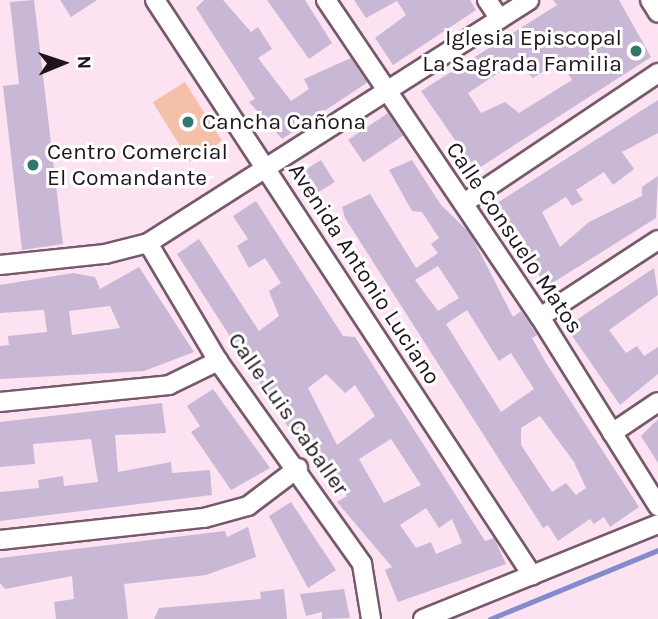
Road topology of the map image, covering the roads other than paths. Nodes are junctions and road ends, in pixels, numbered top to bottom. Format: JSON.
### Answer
{"nodes":[{"id":1,"x":155,"y":0,"type":"edge"},
{"id":2,"x":326,"y":0,"type":"edge"},
{"id":3,"x":487,"y":0,"type":"edge"},
{"id":4,"x":529,"y":0,"type":"edge"},
{"id":5,"x":650,"y":0,"type":"edge"},
{"id":6,"x":658,"y":13,"type":"edge"},
{"id":7,"x":499,"y":19,"type":"junction"},
{"id":8,"x":658,"y":73,"type":"edge"},
{"id":9,"x":387,"y":93,"type":"junction"},
{"id":10,"x":267,"y":171,"type":"junction"},
{"id":11,"x":464,"y":203,"type":"junction"},
{"id":12,"x":658,"y":240,"type":"edge"},
{"id":13,"x":148,"y":243,"type":"junction"},
{"id":14,"x":0,"y":265,"type":"edge"},
{"id":15,"x":540,"y":317,"type":"junction"},
{"id":16,"x":218,"y":361,"type":"junction"},
{"id":17,"x":0,"y":402,"type":"edge"},
{"id":18,"x":658,"y":402,"type":"edge"},
{"id":19,"x":612,"y":433,"type":"junction"},
{"id":20,"x":298,"y":468,"type":"junction"},
{"id":21,"x":658,"y":506,"type":"edge"},
{"id":22,"x":658,"y":524,"type":"edge"},
{"id":23,"x":0,"y":540,"type":"edge"},
{"id":24,"x":532,"y":575,"type":"junction"},
{"id":25,"x":371,"y":619,"type":"edge"},
{"id":26,"x":423,"y":619,"type":"edge"}],
"edges":[{"from":1,"to":10,"type":"street","name":"Avenida Antonio Luciano"},
{"from":2,"to":9,"type":"street","name":"Calle Consuelo Matos"},
{"from":3,"to":7,"type":"street"},
{"from":4,"to":7,"type":"street"},
{"from":5,"to":6,"type":"street"},
{"from":7,"to":9,"type":"street"},
{"from":8,"to":11,"type":"street"},
{"from":9,"to":10,"type":"street"},
{"from":9,"to":11,"type":"street","name":"Calle Consuelo Matos"},
{"from":10,"to":13,"type":"street"},
{"from":10,"to":24,"type":"street","name":"Avenida Antonio Luciano"},
{"from":11,"to":15,"type":"street","name":"Calle Consuelo Matos"},
{"from":12,"to":15,"type":"street"},
{"from":13,"to":14,"type":"street"},
{"from":13,"to":16,"type":"street","name":"Calle Luis Caballer"},
{"from":15,"to":19,"type":"street","name":"Calle Consuelo Matos"},
{"from":16,"to":17,"type":"street"},
{"from":16,"to":20,"type":"street","name":"Calle Luis Caballer"},
{"from":18,"to":19,"type":"street"},
{"from":19,"to":21,"type":"street","name":"Calle Consuelo Matos"},
{"from":20,"to":23,"type":"street"},
{"from":20,"to":25,"type":"street","name":"Calle Luis Caballer"},
{"from":22,"to":24,"type":"street"},
{"from":24,"to":26,"type":"street"}]}
